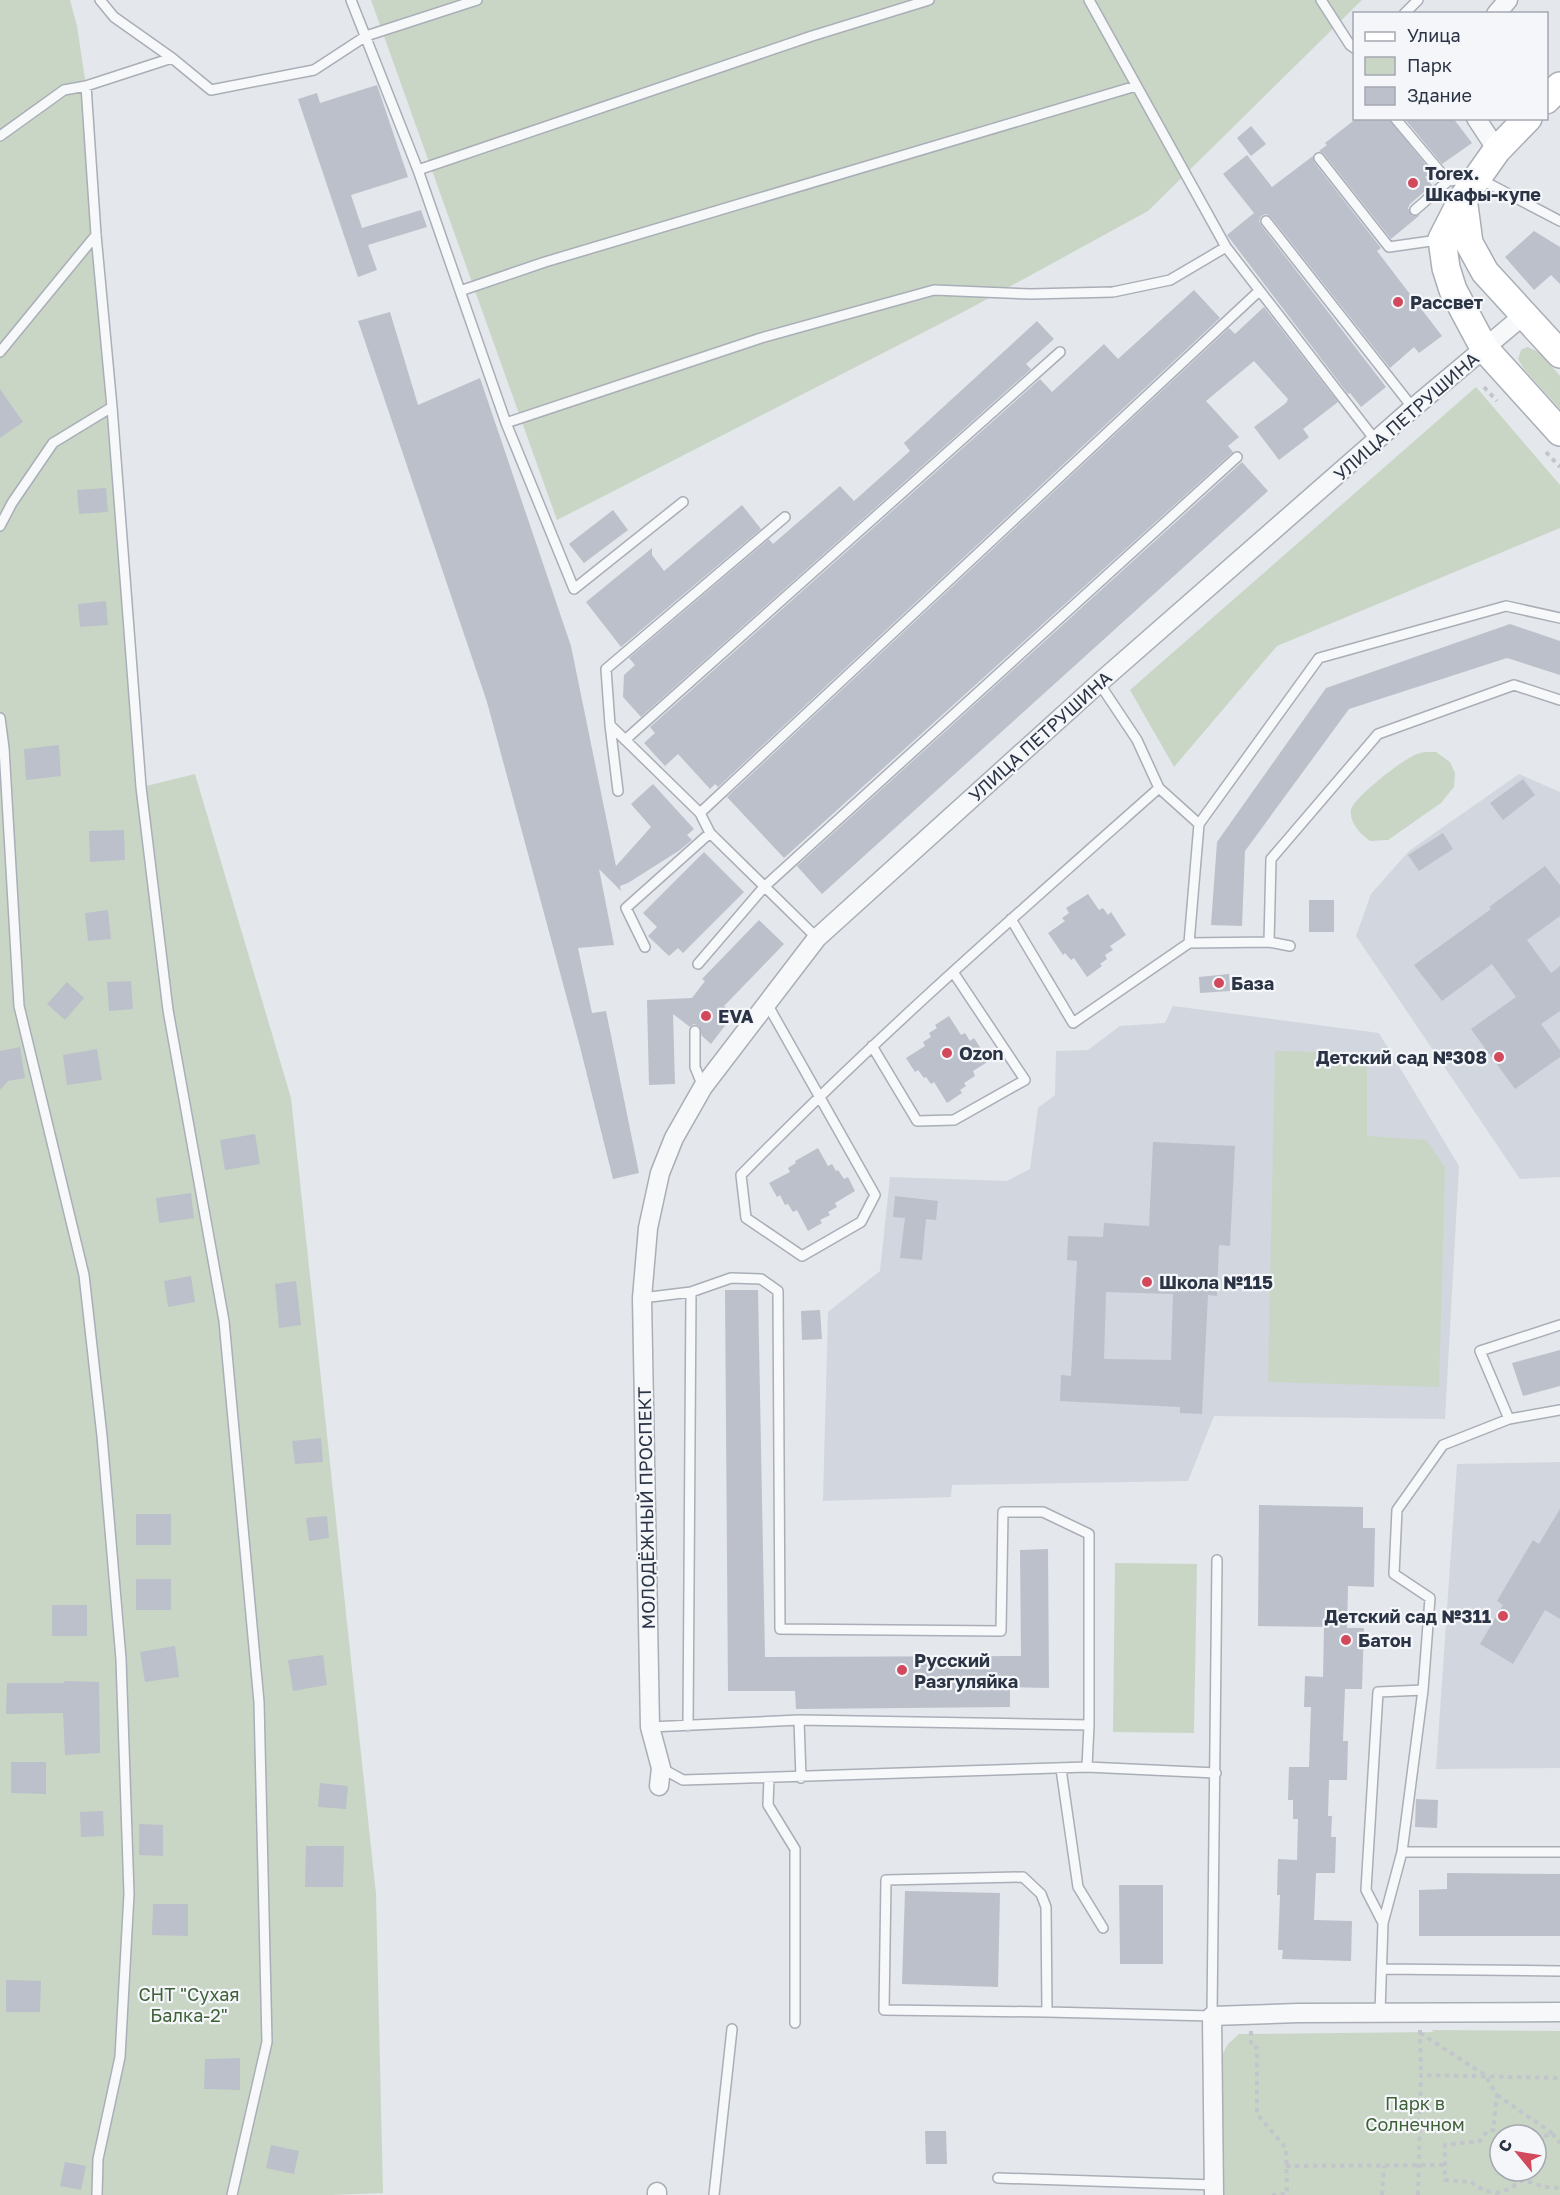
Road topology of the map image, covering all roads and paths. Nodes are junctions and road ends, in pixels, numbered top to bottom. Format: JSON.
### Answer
{"nodes":[{"id":1,"x":100,"y":0,"type":"edge"},
{"id":2,"x":351,"y":0,"type":"edge"},
{"id":3,"x":477,"y":0,"type":"edge"},
{"id":4,"x":929,"y":0,"type":"edge"},
{"id":5,"x":1089,"y":0,"type":"edge"},
{"id":6,"x":1321,"y":0,"type":"edge"},
{"id":7,"x":1418,"y":0,"type":"edge"},
{"id":8,"x":1508,"y":0,"type":"edge"},
{"id":9,"x":1406,"y":12,"type":"edge"},
{"id":10,"x":1498,"y":12,"type":"edge"},
{"id":11,"x":366,"y":36,"type":"junction"},
{"id":12,"x":1353,"y":47,"type":"edge"},
{"id":13,"x":172,"y":58,"type":"junction"},
{"id":14,"x":86,"y":86,"type":"junction"},
{"id":15,"x":1136,"y":86,"type":"junction"},
{"id":16,"x":1560,"y":86,"type":"edge"},
{"id":17,"x":1548,"y":98,"type":"edge"},
{"id":18,"x":1397,"y":120,"type":"edge"},
{"id":19,"x":1477,"y":120,"type":"edge"},
{"id":20,"x":1526,"y":120,"type":"edge"},
{"id":21,"x":0,"y":136,"type":"edge"},
{"id":22,"x":1497,"y":150,"type":"junction"},
{"id":23,"x":1319,"y":158,"type":"dead end"},
{"id":24,"x":418,"y":170,"type":"junction"},
{"id":25,"x":1463,"y":186,"type":"junction"},
{"id":26,"x":1415,"y":210,"type":"dead end"},
{"id":27,"x":1266,"y":221,"type":"dead end"},
{"id":28,"x":1560,"y":221,"type":"edge"},
{"id":29,"x":96,"y":235,"type":"junction"},
{"id":30,"x":1442,"y":239,"type":"junction"},
{"id":31,"x":1226,"y":247,"type":"junction"},
{"id":32,"x":460,"y":291,"type":"junction"},
{"id":33,"x":1259,"y":291,"type":"junction"},
{"id":34,"x":1524,"y":315,"type":"junction"},
{"id":35,"x":1484,"y":348,"type":"junction"},
{"id":36,"x":0,"y":352,"type":"edge"},
{"id":37,"x":1060,"y":352,"type":"dead end"},
{"id":38,"x":1560,"y":354,"type":"edge"},
{"id":39,"x":112,"y":407,"type":"junction"},
{"id":40,"x":1413,"y":408,"type":"junction"},
{"id":41,"x":506,"y":423,"type":"junction"},
{"id":42,"x":1560,"y":432,"type":"edge"},
{"id":43,"x":1376,"y":441,"type":"junction"},
{"id":44,"x":1237,"y":457,"type":"dead end"},
{"id":45,"x":683,"y":502,"type":"dead end"},
{"id":46,"x":785,"y":517,"type":"dead end"},
{"id":47,"x":0,"y":526,"type":"edge"},
{"id":48,"x":1560,"y":618,"type":"edge"},
{"id":49,"x":1099,"y":683,"type":"junction"},
{"id":50,"x":1560,"y":700,"type":"edge"},
{"id":51,"x":0,"y":718,"type":"edge"},
{"id":52,"x":610,"y":725,"type":"junction"},
{"id":53,"x":625,"y":740,"type":"junction"},
{"id":54,"x":1159,"y":788,"type":"junction"},
{"id":55,"x":618,"y":791,"type":"dead end"},
{"id":56,"x":700,"y":813,"type":"junction"},
{"id":57,"x":1199,"y":824,"type":"junction"},
{"id":58,"x":710,"y":833,"type":"junction"},
{"id":59,"x":764,"y":887,"type":"junction"},
{"id":60,"x":1011,"y":919,"type":"junction"},
{"id":61,"x":817,"y":938,"type":"junction"},
{"id":62,"x":1269,"y":942,"type":"junction"},
{"id":63,"x":1189,"y":943,"type":"junction"},
{"id":64,"x":1290,"y":946,"type":"dead end"},
{"id":65,"x":645,"y":947,"type":"dead end"},
{"id":66,"x":698,"y":964,"type":"dead end"},
{"id":67,"x":953,"y":972,"type":"junction"},
{"id":68,"x":766,"y":1002,"type":"junction"},
{"id":69,"x":695,"y":1031,"type":"dead end"},
{"id":70,"x":872,"y":1046,"type":"junction"},
{"id":71,"x":704,"y":1087,"type":"junction"},
{"id":72,"x":819,"y":1096,"type":"junction"},
{"id":73,"x":648,"y":1228,"type":"joint"},
{"id":74,"x":691,"y":1292,"type":"junction"},
{"id":75,"x":642,"y":1298,"type":"junction"},
{"id":76,"x":1560,"y":1325,"type":"edge"},
{"id":77,"x":1560,"y":1410,"type":"edge"},
{"id":78,"x":1509,"y":1419,"type":"junction"},
{"id":79,"x":1217,"y":1560,"type":"dead end"},
{"id":80,"x":1423,"y":1690,"type":"junction"},
{"id":81,"x":799,"y":1720,"type":"junction"},
{"id":82,"x":1089,"y":1725,"type":"junction"},
{"id":83,"x":688,"y":1726,"type":"junction"},
{"id":84,"x":650,"y":1727,"type":"junction"},
{"id":85,"x":1087,"y":1767,"type":"junction"},
{"id":86,"x":1061,"y":1769,"type":"junction"},
{"id":87,"x":1216,"y":1773,"type":"junction"},
{"id":88,"x":660,"y":1777,"type":"joint"},
{"id":89,"x":769,"y":1778,"type":"junction"},
{"id":90,"x":801,"y":1778,"type":"junction"},
{"id":91,"x":1402,"y":1852,"type":"junction"},
{"id":92,"x":1560,"y":1852,"type":"edge"},
{"id":93,"x":1383,"y":1923,"type":"junction"},
{"id":94,"x":1103,"y":1928,"type":"dead end"},
{"id":95,"x":1382,"y":1969,"type":"junction"},
{"id":96,"x":1560,"y":1971,"type":"edge"},
{"id":97,"x":1047,"y":2012,"type":"junction"},
{"id":98,"x":1380,"y":2012,"type":"junction"},
{"id":99,"x":1560,"y":2012,"type":"edge"},
{"id":100,"x":1212,"y":2016,"type":"junction"},
{"id":101,"x":795,"y":2024,"type":"dead end"},
{"id":102,"x":732,"y":2029,"type":"dead end"},
{"id":103,"x":1242,"y":2030,"type":"dead end"},
{"id":104,"x":1420,"y":2033,"type":"dead end"},
{"id":105,"x":1485,"y":2075,"type":"junction"},
{"id":106,"x":1560,"y":2078,"type":"edge"},
{"id":107,"x":1497,"y":2095,"type":"junction"},
{"id":108,"x":1494,"y":2123,"type":"edge"},
{"id":109,"x":1488,"y":2131,"type":"edge"},
{"id":110,"x":1552,"y":2133,"type":"junction"},
{"id":111,"x":1548,"y":2135,"type":"edge"},
{"id":112,"x":1560,"y":2143,"type":"edge"},
{"id":113,"x":1445,"y":2164,"type":"junction"},
{"id":114,"x":1286,"y":2166,"type":"junction"},
{"id":115,"x":1384,"y":2166,"type":"junction"},
{"id":116,"x":1419,"y":2166,"type":"junction"},
{"id":117,"x":998,"y":2178,"type":"dead end"},
{"id":118,"x":1560,"y":2188,"type":"edge"},
{"id":119,"x":1214,"y":2190,"type":"edge"},
{"id":120,"x":97,"y":2195,"type":"edge"},
{"id":121,"x":232,"y":2195,"type":"edge"},
{"id":122,"x":714,"y":2195,"type":"edge"},
{"id":123,"x":1272,"y":2195,"type":"edge"},
{"id":124,"x":1382,"y":2195,"type":"edge"},
{"id":125,"x":1418,"y":2195,"type":"edge"}],
"edges":[{"from":1,"to":13,"type":"lane"},
{"from":2,"to":11,"type":"lane"},
{"from":3,"to":11,"type":"lane"},
{"from":4,"to":24,"type":"lane"},
{"from":5,"to":15,"type":"lane"},
{"from":6,"to":12,"type":"lane"},
{"from":7,"to":9,"type":"lane"},
{"from":8,"to":10,"type":"street"},
{"from":11,"to":13,"type":"lane"},
{"from":11,"to":24,"type":"lane"},
{"from":13,"to":14,"type":"lane"},
{"from":14,"to":21,"type":"lane"},
{"from":14,"to":29,"type":"lane"},
{"from":15,"to":31,"type":"lane"},
{"from":15,"to":32,"type":"lane"},
{"from":16,"to":17,"type":"main road"},
{"from":18,"to":25,"type":"lane"},
{"from":19,"to":22,"type":"street"},
{"from":20,"to":22,"type":"main road"},
{"from":22,"to":25,"type":"main road"},
{"from":23,"to":30,"type":"lane"},
{"from":24,"to":32,"type":"lane"},
{"from":25,"to":26,"type":"lane"},
{"from":25,"to":28,"type":"lane"},
{"from":25,"to":30,"type":"main road"},
{"from":25,"to":34,"type":"main road"},
{"from":27,"to":40,"type":"lane"},
{"from":29,"to":36,"type":"lane"},
{"from":29,"to":39,"type":"lane"},
{"from":30,"to":35,"type":"main road"},
{"from":31,"to":33,"type":"lane"},
{"from":31,"to":41,"type":"lane"},
{"from":32,"to":41,"type":"lane"},
{"from":33,"to":43,"type":"lane"},
{"from":33,"to":56,"type":"lane"},
{"from":34,"to":35,"type":"street","name":"УЛИЦА ПЕТРУШИНА"},
{"from":34,"to":38,"type":"main road"},
{"from":35,"to":40,"type":"street","name":"УЛИЦА ПЕТРУШИНА"},
{"from":35,"to":42,"type":"main road"},
{"from":37,"to":53,"type":"lane"},
{"from":39,"to":47,"type":"lane"},
{"from":39,"to":121,"type":"lane"},
{"from":40,"to":43,"type":"street","name":"УЛИЦА ПЕТРУШИНА"},
{"from":41,"to":45,"type":"lane"},
{"from":43,"to":49,"type":"street","name":"УЛИЦА ПЕТРУШИНА"},
{"from":44,"to":59,"type":"lane"},
{"from":46,"to":52,"type":"lane"},
{"from":48,"to":57,"type":"lane"},
{"from":49,"to":54,"type":"lane"},
{"from":49,"to":61,"type":"street","name":"УЛИЦА ПЕТРУШИНА"},
{"from":50,"to":62,"type":"lane"},
{"from":51,"to":120,"type":"lane"},
{"from":52,"to":53,"type":"lane"},
{"from":52,"to":55,"type":"lane"},
{"from":53,"to":56,"type":"lane"},
{"from":54,"to":57,"type":"lane"},
{"from":54,"to":60,"type":"lane"},
{"from":56,"to":58,"type":"lane"},
{"from":57,"to":63,"type":"lane"},
{"from":58,"to":59,"type":"lane"},
{"from":58,"to":65,"type":"lane"},
{"from":59,"to":61,"type":"lane"},
{"from":59,"to":66,"type":"lane"},
{"from":60,"to":63,"type":"lane"},
{"from":60,"to":67,"type":"lane"},
{"from":61,"to":68,"type":"street","name":"УЛИЦА ПЕТРУШИНА"},
{"from":62,"to":63,"type":"lane"},
{"from":62,"to":64,"type":"lane"},
{"from":67,"to":70,"type":"lane"},
{"from":67,"to":70,"type":"lane"},
{"from":68,"to":71,"type":"street","name":"УЛИЦА ПЕТРУШИНА"},
{"from":68,"to":72,"type":"lane"},
{"from":69,"to":71,"type":"lane"},
{"from":70,"to":72,"type":"lane"},
{"from":71,"to":73,"type":"street","name":"УЛИЦА ПЕТРУШИНА"},
{"from":72,"to":72,"type":"lane"},
{"from":73,"to":75,"type":"street","name":"МОЛОДЁЖНЫЙ ПРОСПЕКТ"},
{"from":74,"to":75,"type":"lane"},
{"from":74,"to":82,"type":"lane"},
{"from":74,"to":83,"type":"lane"},
{"from":75,"to":84,"type":"street","name":"МОЛОДЁЖНЫЙ ПРОСПЕКТ"},
{"from":76,"to":78,"type":"lane"},
{"from":77,"to":78,"type":"lane"},
{"from":78,"to":80,"type":"lane"},
{"from":79,"to":87,"type":"lane"},
{"from":80,"to":91,"type":"lane"},
{"from":80,"to":93,"type":"lane"},
{"from":81,"to":82,"type":"lane"},
{"from":81,"to":83,"type":"lane"},
{"from":81,"to":90,"type":"lane"},
{"from":82,"to":85,"type":"lane"},
{"from":83,"to":84,"type":"lane"},
{"from":84,"to":88,"type":"street","name":"МОЛОДЁЖНЫЙ ПРОСПЕКТ"},
{"from":85,"to":86,"type":"lane"},
{"from":85,"to":87,"type":"lane"},
{"from":86,"to":90,"type":"lane"},
{"from":86,"to":94,"type":"lane"},
{"from":87,"to":100,"type":"lane"},
{"from":88,"to":89,"type":"lane"},
{"from":89,"to":90,"type":"lane"},
{"from":89,"to":101,"type":"lane"},
{"from":91,"to":92,"type":"lane"},
{"from":91,"to":93,"type":"lane"},
{"from":93,"to":95,"type":"lane"},
{"from":95,"to":96,"type":"lane"},
{"from":95,"to":98,"type":"lane"},
{"from":97,"to":97,"type":"lane"},
{"from":97,"to":100,"type":"lane"},
{"from":98,"to":99,"type":"street"},
{"from":98,"to":100,"type":"street"},
{"from":100,"to":119,"type":"street"},
{"from":102,"to":122,"type":"lane"},
{"from":103,"to":114,"type":"path"},
{"from":104,"to":105,"type":"path"},
{"from":105,"to":106,"type":"path"},
{"from":105,"to":107,"type":"path"},
{"from":105,"to":116,"type":"path"},
{"from":107,"to":108,"type":"path"},
{"from":107,"to":110,"type":"path"},
{"from":109,"to":113,"type":"path"},
{"from":110,"to":111,"type":"path"},
{"from":110,"to":112,"type":"path"},
{"from":113,"to":116,"type":"path"},
{"from":113,"to":118,"type":"path"},
{"from":114,"to":115,"type":"path"},
{"from":114,"to":123,"type":"path"},
{"from":115,"to":116,"type":"path"},
{"from":115,"to":124,"type":"path"},
{"from":116,"to":125,"type":"path"},
{"from":117,"to":119,"type":"lane"}]}
